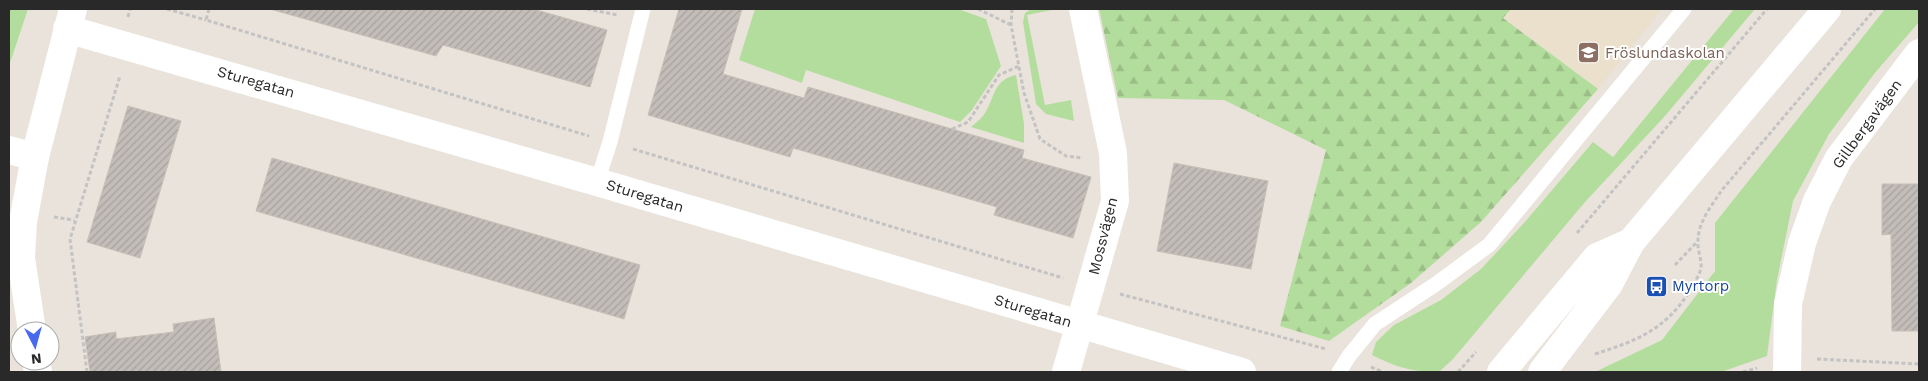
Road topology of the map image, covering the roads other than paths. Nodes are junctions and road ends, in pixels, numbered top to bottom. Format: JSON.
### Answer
{"nodes":[{"id":1,"x":1083,"y":9,"type":"edge"},
{"id":2,"x":1684,"y":9,"type":"edge"},
{"id":3,"x":1827,"y":9,"type":"edge"},
{"id":4,"x":642,"y":14,"type":"edge"},
{"id":5,"x":70,"y":19,"type":"edge"},
{"id":6,"x":1919,"y":53,"type":"edge"},
{"id":7,"x":9,"y":150,"type":"edge"},
{"id":8,"x":35,"y":157,"type":"junction"},
{"id":9,"x":597,"y":182,"type":"junction"},
{"id":10,"x":1631,"y":242,"type":"junction"},
{"id":11,"x":30,"y":321,"type":"edge"},
{"id":12,"x":1080,"y":325,"type":"junction"},
{"id":13,"x":1787,"y":366,"type":"edge"},
{"id":14,"x":1066,"y":372,"type":"edge"},
{"id":15,"x":1242,"y":372,"type":"edge"},
{"id":16,"x":1338,"y":372,"type":"edge"},
{"id":17,"x":1501,"y":372,"type":"edge"},
{"id":18,"x":1542,"y":372,"type":"edge"}],
"edges":[{"from":1,"to":12,"type":"street","name":"Mossvägen"},
{"from":2,"to":16,"type":"lane"},
{"from":3,"to":10,"type":"street"},
{"from":4,"to":9,"type":"lane"},
{"from":5,"to":8,"type":"street"},
{"from":5,"to":9,"type":"street","name":"Sturegatan"},
{"from":6,"to":13,"type":"street","name":"Gillbergavägen"},
{"from":7,"to":8,"type":"street"},
{"from":8,"to":11,"type":"street"},
{"from":9,"to":12,"type":"street","name":"Sturegatan"},
{"from":10,"to":17,"type":"street"},
{"from":10,"to":18,"type":"street"},
{"from":12,"to":14,"type":"street","name":"Mossvägen"},
{"from":12,"to":15,"type":"street","name":"Sturegatan"}]}
